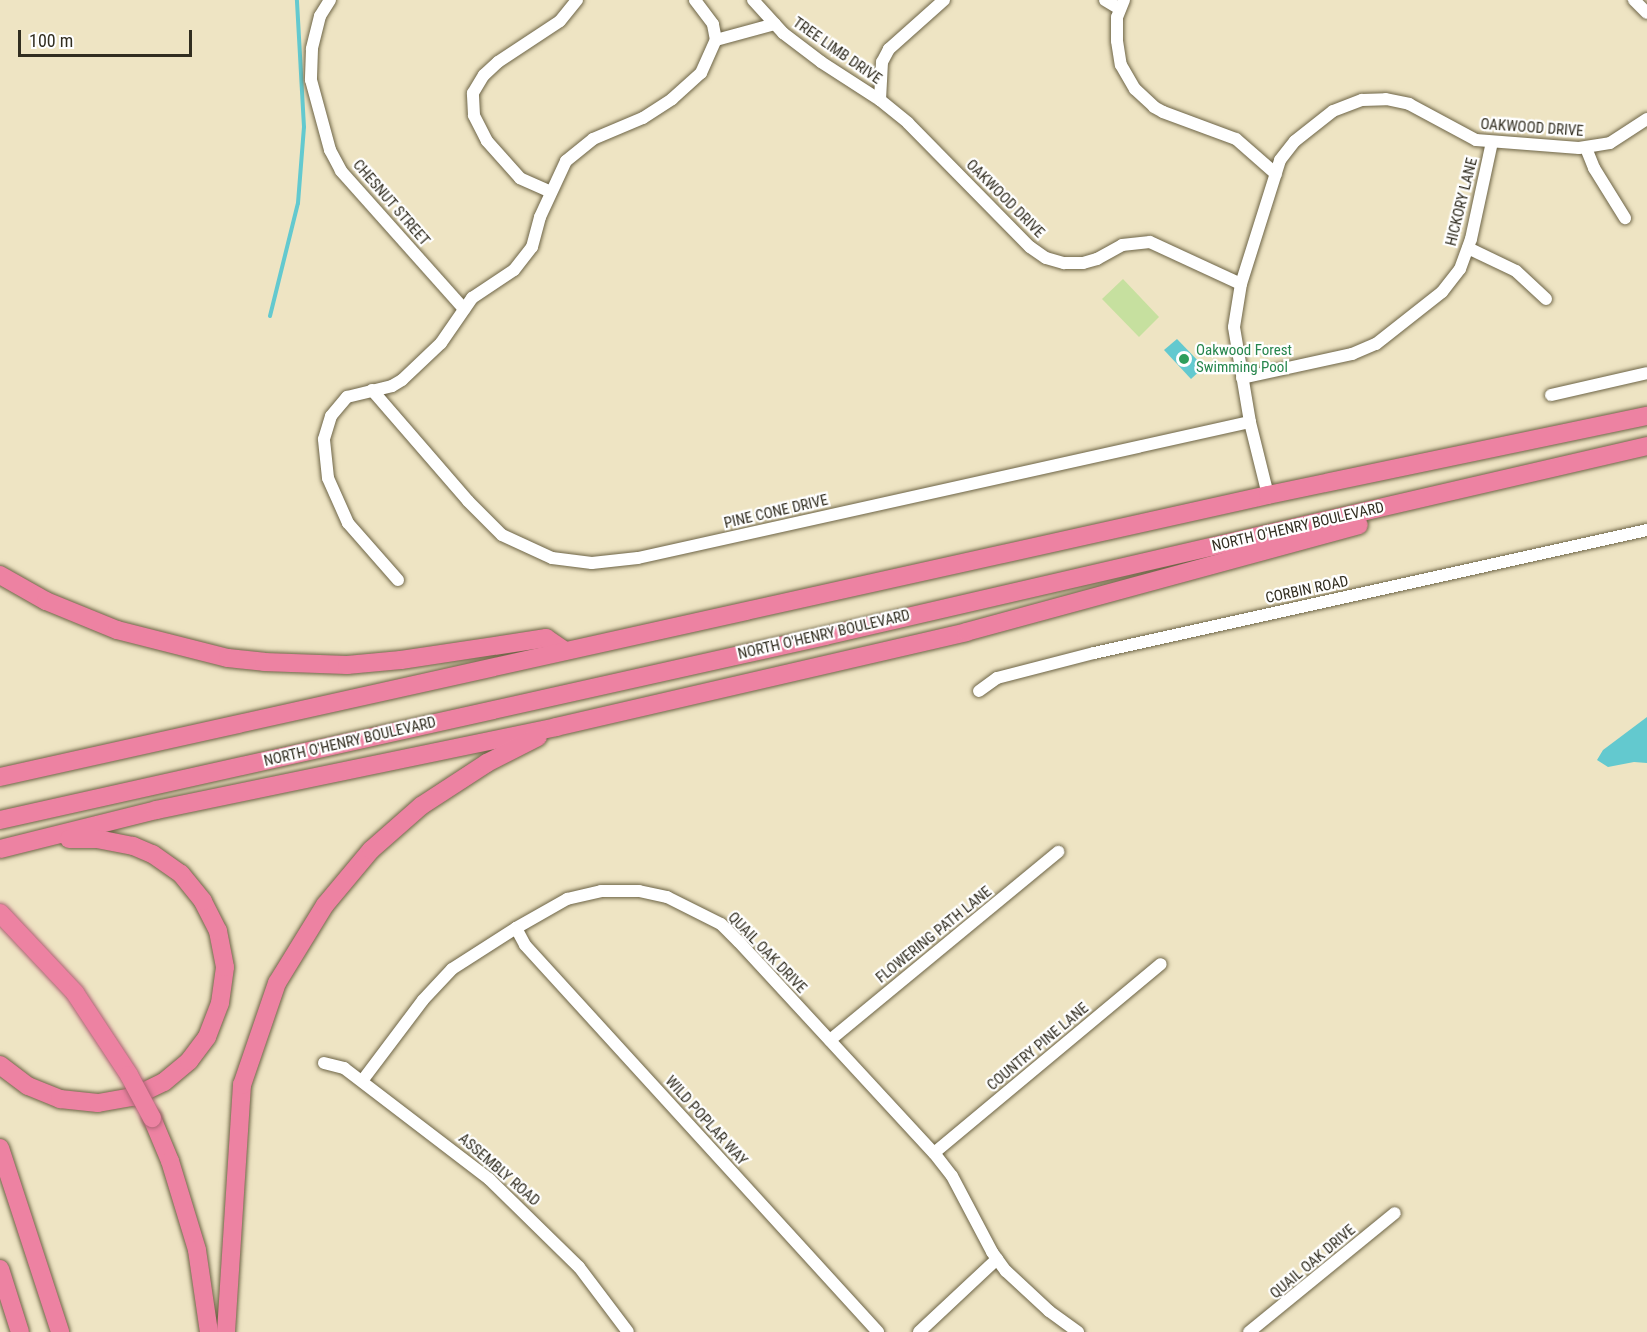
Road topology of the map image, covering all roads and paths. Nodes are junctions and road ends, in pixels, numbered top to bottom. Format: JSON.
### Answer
{"nodes":[{"id":1,"x":330,"y":0,"type":"edge"},
{"id":2,"x":577,"y":0,"type":"edge"},
{"id":3,"x":695,"y":0,"type":"edge"},
{"id":4,"x":753,"y":0,"type":"edge"},
{"id":5,"x":944,"y":0,"type":"edge"},
{"id":6,"x":1105,"y":0,"type":"edge"},
{"id":7,"x":1634,"y":0,"type":"edge"},
{"id":8,"x":1122,"y":4,"type":"edge"},
{"id":9,"x":1647,"y":13,"type":"edge"},
{"id":10,"x":775,"y":24,"type":"junction"},
{"id":11,"x":716,"y":40,"type":"junction"},
{"id":12,"x":880,"y":100,"type":"junction"},
{"id":13,"x":1647,"y":119,"type":"edge"},
{"id":14,"x":923,"y":138,"type":"joint"},
{"id":15,"x":1492,"y":142,"type":"junction"},
{"id":16,"x":1586,"y":148,"type":"junction"},
{"id":17,"x":1276,"y":174,"type":"junction"},
{"id":18,"x":551,"y":192,"type":"junction"},
{"id":19,"x":1625,"y":218,"type":"dead end"},
{"id":20,"x":1468,"y":248,"type":"junction"},
{"id":21,"x":1241,"y":284,"type":"junction"},
{"id":22,"x":1546,"y":299,"type":"dead end"},
{"id":23,"x":464,"y":309,"type":"junction"},
{"id":24,"x":1647,"y":373,"type":"edge"},
{"id":25,"x":1242,"y":378,"type":"junction"},
{"id":26,"x":372,"y":390,"type":"junction"},
{"id":27,"x":1551,"y":394,"type":"dead end"},
{"id":28,"x":1647,"y":416,"type":"edge"},
{"id":29,"x":1250,"y":422,"type":"junction"},
{"id":30,"x":1647,"y":446,"type":"edge"},
{"id":31,"x":1492,"y":483,"type":"junction"},
{"id":32,"x":1268,"y":495,"type":"junction"},
{"id":33,"x":1647,"y":530,"type":"edge"},
{"id":34,"x":0,"y":575,"type":"edge"},
{"id":35,"x":398,"y":580,"type":"dead end"},
{"id":36,"x":565,"y":651,"type":"junction"},
{"id":37,"x":979,"y":691,"type":"dead end"},
{"id":38,"x":556,"y":727,"type":"junction"},
{"id":39,"x":0,"y":777,"type":"edge"},
{"id":40,"x":0,"y":820,"type":"edge"},
{"id":41,"x":32,"y":842,"type":"junction"},
{"id":42,"x":0,"y":849,"type":"edge"},
{"id":43,"x":1058,"y":852,"type":"dead end"},
{"id":44,"x":0,"y":913,"type":"edge"},
{"id":45,"x":516,"y":928,"type":"junction"},
{"id":46,"x":1161,"y":964,"type":"dead end"},
{"id":47,"x":830,"y":1040,"type":"junction"},
{"id":48,"x":324,"y":1063,"type":"dead end"},
{"id":49,"x":0,"y":1065,"type":"edge"},
{"id":50,"x":362,"y":1081,"type":"junction"},
{"id":51,"x":0,"y":1148,"type":"edge"},
{"id":52,"x":934,"y":1153,"type":"junction"},
{"id":53,"x":1395,"y":1213,"type":"dead end"},
{"id":54,"x":997,"y":1259,"type":"junction"},
{"id":55,"x":0,"y":1269,"type":"edge"},
{"id":56,"x":20,"y":1332,"type":"edge"},
{"id":57,"x":60,"y":1332,"type":"edge"},
{"id":58,"x":209,"y":1332,"type":"edge"},
{"id":59,"x":226,"y":1332,"type":"edge"},
{"id":60,"x":628,"y":1332,"type":"edge"},
{"id":61,"x":878,"y":1332,"type":"edge"},
{"id":62,"x":919,"y":1332,"type":"edge"},
{"id":63,"x":1077,"y":1332,"type":"edge"},
{"id":64,"x":1249,"y":1332,"type":"edge"}],
"edges":[{"from":1,"to":23,"type":"street","name":"CHESNUT STREET"},
{"from":2,"to":18,"type":"street"},
{"from":3,"to":11,"type":"street"},
{"from":4,"to":10,"type":"street","name":"TREE LIMB DRIVE"},
{"from":5,"to":12,"type":"street"},
{"from":6,"to":8,"type":"street"},
{"from":7,"to":9,"type":"street"},
{"from":8,"to":17,"type":"street"},
{"from":10,"to":11,"type":"street"},
{"from":10,"to":12,"type":"street","name":"TREE LIMB DRIVE"},
{"from":11,"to":18,"type":"street"},
{"from":12,"to":14,"type":"street","name":"TREE LIMB DRIVE"},
{"from":13,"to":16,"type":"street","name":"OAKWOOD DRIVE"},
{"from":14,"to":21,"type":"street","name":"OAKWOOD DRIVE"},
{"from":15,"to":16,"type":"street","name":"OAKWOOD DRIVE"},
{"from":15,"to":17,"type":"street","name":"OAKWOOD DRIVE"},
{"from":15,"to":20,"type":"street","name":"HICKORY LANE"},
{"from":16,"to":19,"type":"street"},
{"from":17,"to":21,"type":"street","name":"OAKWOOD DRIVE"},
{"from":18,"to":23,"type":"street"},
{"from":20,"to":22,"type":"street"},
{"from":20,"to":25,"type":"street","name":"HICKORY LANE"},
{"from":21,"to":25,"type":"street","name":"OAKWOOD DRIVE"},
{"from":23,"to":26,"type":"street"},
{"from":24,"to":27,"type":"street"},
{"from":25,"to":29,"type":"street","name":"OAKWOOD DRIVE"},
{"from":26,"to":29,"type":"street","name":"PINE CONE DRIVE"},
{"from":26,"to":35,"type":"street"},
{"from":28,"to":32,"type":"highway"},
{"from":29,"to":32,"type":"street","name":"OAKWOOD DRIVE"},
{"from":30,"to":31,"type":"highway","name":"NORTH O'HENRY BOULEVARD"},
{"from":31,"to":38,"type":"highway"},
{"from":31,"to":40,"type":"highway","name":"NORTH O'HENRY BOULEVARD"},
{"from":32,"to":36,"type":"highway"},
{"from":33,"to":37,"type":"street","name":"CORBIN ROAD"},
{"from":34,"to":36,"type":"highway"},
{"from":36,"to":39,"type":"highway"},
{"from":38,"to":41,"type":"highway"},
{"from":38,"to":59,"type":"highway"},
{"from":41,"to":42,"type":"highway"},
{"from":41,"to":49,"type":"highway"},
{"from":43,"to":47,"type":"street","name":"FLOWERING PATH LANE"},
{"from":44,"to":58,"type":"highway","bridge":true},
{"from":45,"to":47,"type":"street","name":"QUAIL OAK DRIVE"},
{"from":45,"to":50,"type":"street","name":"QUAIL OAK DRIVE"},
{"from":45,"to":61,"type":"street","name":"WILD POPLAR WAY"},
{"from":46,"to":52,"type":"street","name":"COUNTRY PINE LANE"},
{"from":47,"to":52,"type":"street","name":"QUAIL OAK DRIVE"},
{"from":48,"to":50,"type":"street","name":"ASSEMBLY ROAD"},
{"from":50,"to":60,"type":"street","name":"ASSEMBLY ROAD"},
{"from":51,"to":57,"type":"highway"},
{"from":52,"to":54,"type":"street","name":"QUAIL OAK DRIVE"},
{"from":53,"to":64,"type":"street","name":"QUAIL OAK DRIVE"},
{"from":54,"to":62,"type":"street"},
{"from":54,"to":63,"type":"street","name":"QUAIL OAK DRIVE"},
{"from":55,"to":56,"type":"highway"}]}
